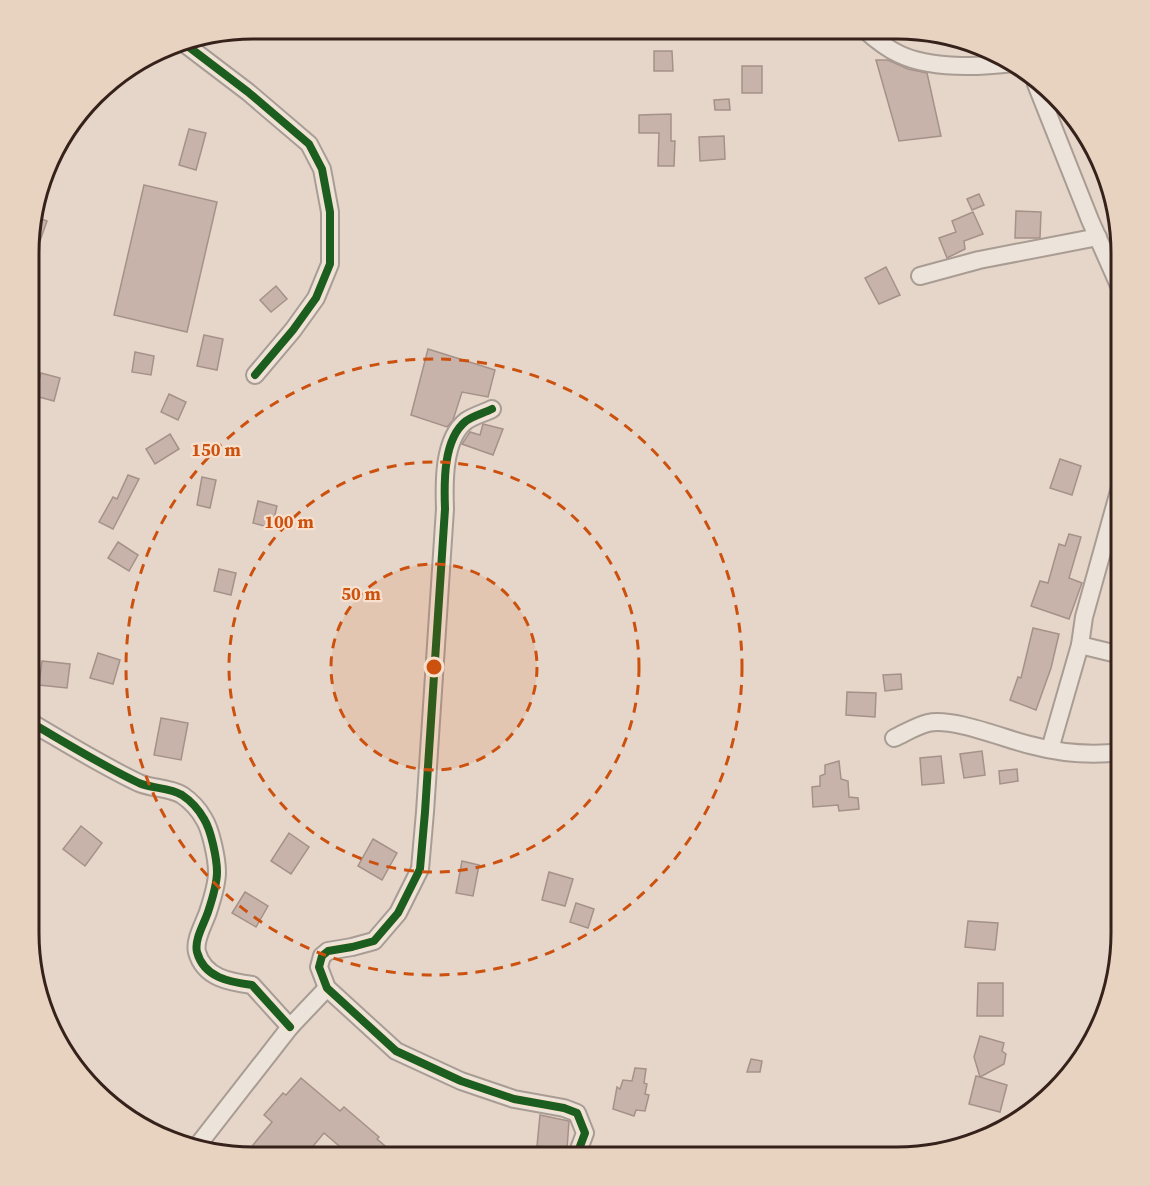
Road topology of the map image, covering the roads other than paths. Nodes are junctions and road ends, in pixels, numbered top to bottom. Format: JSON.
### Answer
{"nodes":[{"id":1,"x":877,"y":39,"type":"edge"},
{"id":2,"x":191,"y":48,"type":"edge"},
{"id":3,"x":998,"y":65,"type":"edge"},
{"id":4,"x":1040,"y":94,"type":"edge"},
{"id":5,"x":1098,"y":237,"type":"junction"},
{"id":6,"x":1111,"y":267,"type":"edge"},
{"id":7,"x":920,"y":276,"type":"dead end"},
{"id":8,"x":255,"y":375,"type":"dead end"},
{"id":9,"x":492,"y":410,"type":"dead end"},
{"id":10,"x":1111,"y":520,"type":"edge"},
{"id":11,"x":1080,"y":645,"type":"junction"},
{"id":12,"x":1111,"y":653,"type":"edge"},
{"id":13,"x":39,"y":727,"type":"edge"},
{"id":14,"x":894,"y":738,"type":"dead end"},
{"id":15,"x":1050,"y":749,"type":"junction"},
{"id":16,"x":1111,"y":753,"type":"edge"},
{"id":17,"x":327,"y":988,"type":"junction"},
{"id":18,"x":290,"y":1027,"type":"junction"},
{"id":19,"x":201,"y":1141,"type":"edge"},
{"id":20,"x":580,"y":1147,"type":"edge"}],
"edges":[{"from":1,"to":3,"type":"street"},
{"from":2,"to":8,"type":"street"},
{"from":4,"to":5,"type":"street"},
{"from":5,"to":6,"type":"street"},
{"from":5,"to":7,"type":"street"},
{"from":9,"to":17,"type":"street"},
{"from":10,"to":11,"type":"street"},
{"from":11,"to":12,"type":"street"},
{"from":11,"to":15,"type":"street"},
{"from":13,"to":18,"type":"street"},
{"from":14,"to":15,"type":"street"},
{"from":15,"to":16,"type":"street"},
{"from":17,"to":18,"type":"street"},
{"from":17,"to":20,"type":"street"},
{"from":18,"to":19,"type":"street"}]}
